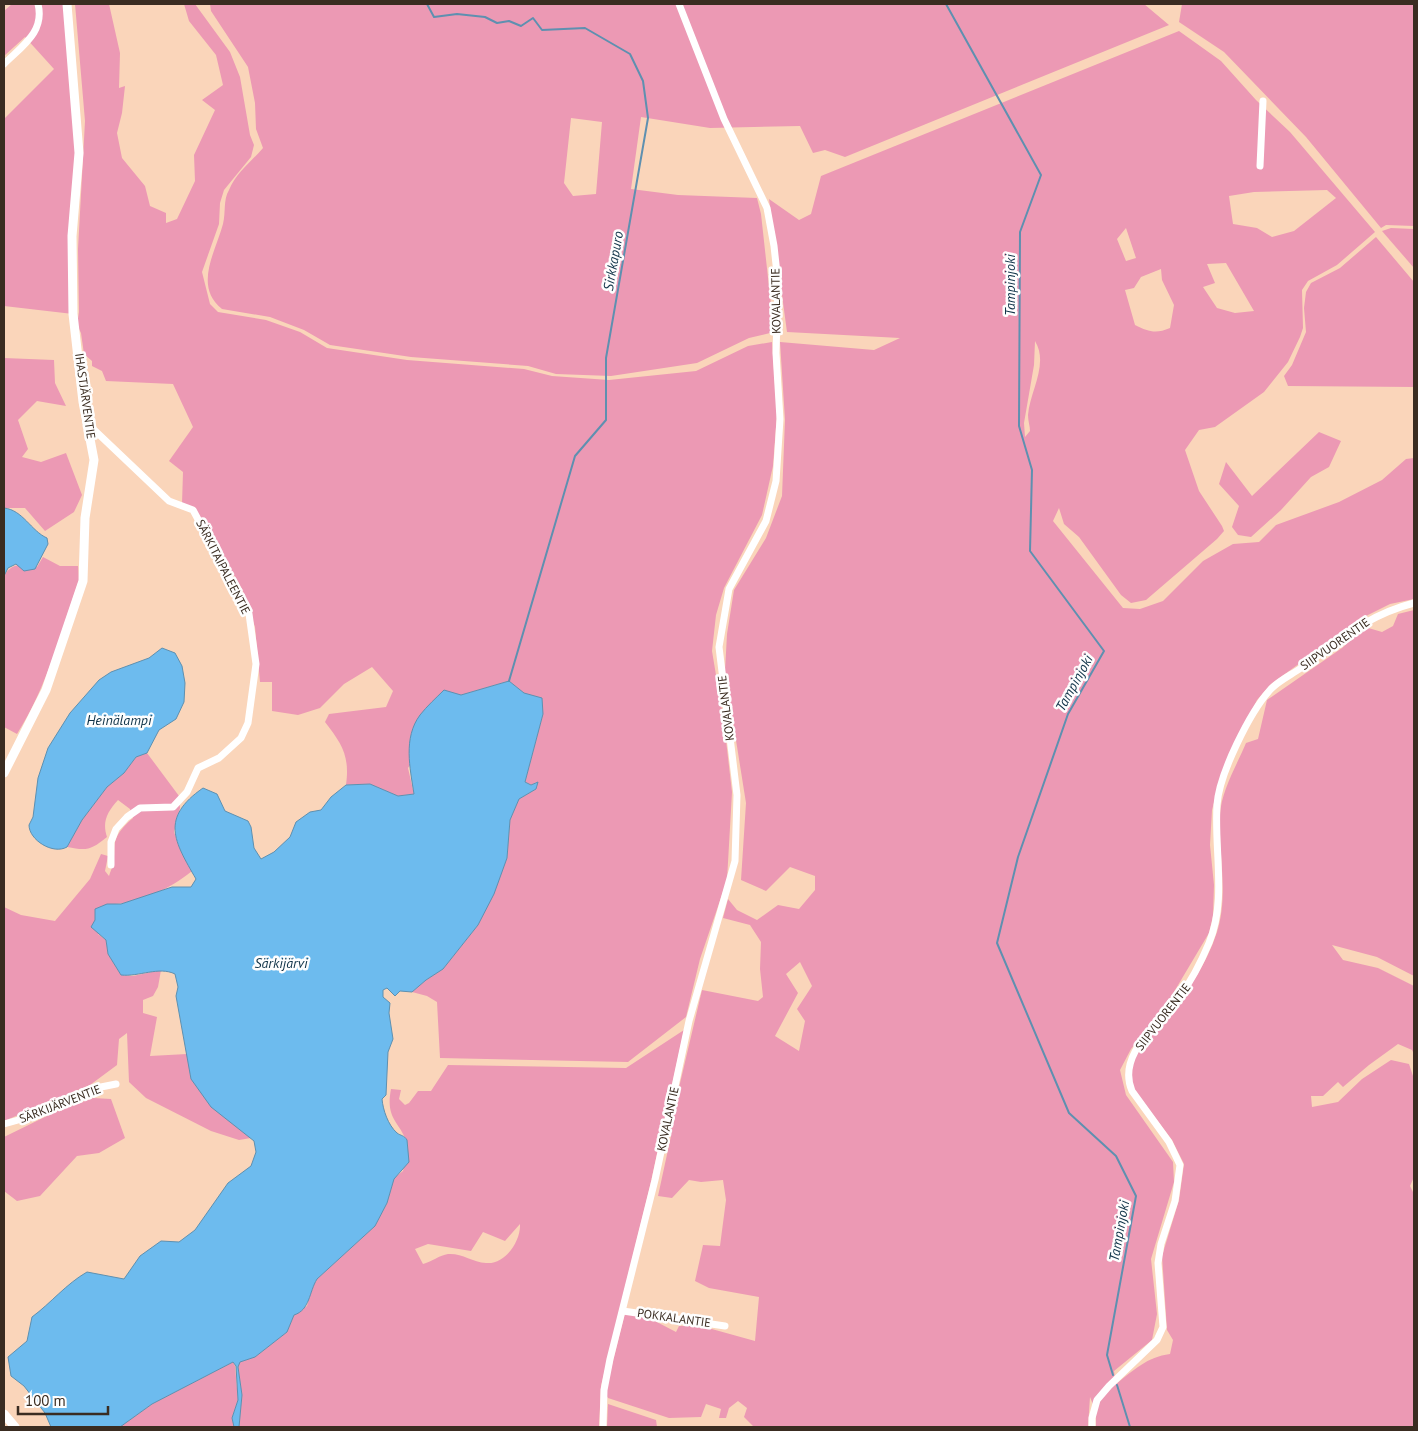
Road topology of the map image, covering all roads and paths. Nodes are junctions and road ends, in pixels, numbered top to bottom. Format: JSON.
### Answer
{"nodes":[{"id":1,"x":38,"y":4,"type":"edge"},
{"id":2,"x":66,"y":4,"type":"edge"},
{"id":3,"x":679,"y":4,"type":"edge"},
{"id":4,"x":4,"y":64,"type":"edge"},
{"id":5,"x":1263,"y":101,"type":"dead end"},
{"id":6,"x":1260,"y":166,"type":"dead end"},
{"id":7,"x":89,"y":425,"type":"junction"},
{"id":8,"x":1414,"y":603,"type":"edge"},
{"id":9,"x":4,"y":773,"type":"edge"},
{"id":10,"x":111,"y":865,"type":"dead end"},
{"id":11,"x":116,"y":1084,"type":"dead end"},
{"id":12,"x":4,"y":1124,"type":"edge"},
{"id":13,"x":623,"y":1311,"type":"junction"},
{"id":14,"x":724,"y":1326,"type":"dead end"},
{"id":15,"x":4,"y":1414,"type":"edge"},
{"id":16,"x":15,"y":1427,"type":"edge"},
{"id":17,"x":603,"y":1427,"type":"edge"},
{"id":18,"x":1092,"y":1427,"type":"edge"}],
"edges":[{"from":1,"to":4,"type":"street"},
{"from":2,"to":7,"type":"street","name":"IHASTJÄRVENTIE"},
{"from":3,"to":13,"type":"street","name":"KOVALANTIE"},
{"from":5,"to":6,"type":"street"},
{"from":7,"to":9,"type":"street","name":"IHASTJÄRVENTIE"},
{"from":7,"to":10,"type":"street","name":"SÄRKITAIPALEENTIE"},
{"from":8,"to":18,"type":"street","name":"SIIPVUORENTIE"},
{"from":11,"to":12,"type":"street","name":"SÄRKIJÄRVENTIE"},
{"from":13,"to":14,"type":"street","name":"POKKALANTIE"},
{"from":13,"to":17,"type":"street","name":"KOVALANTIE"},
{"from":15,"to":16,"type":"street"}]}
